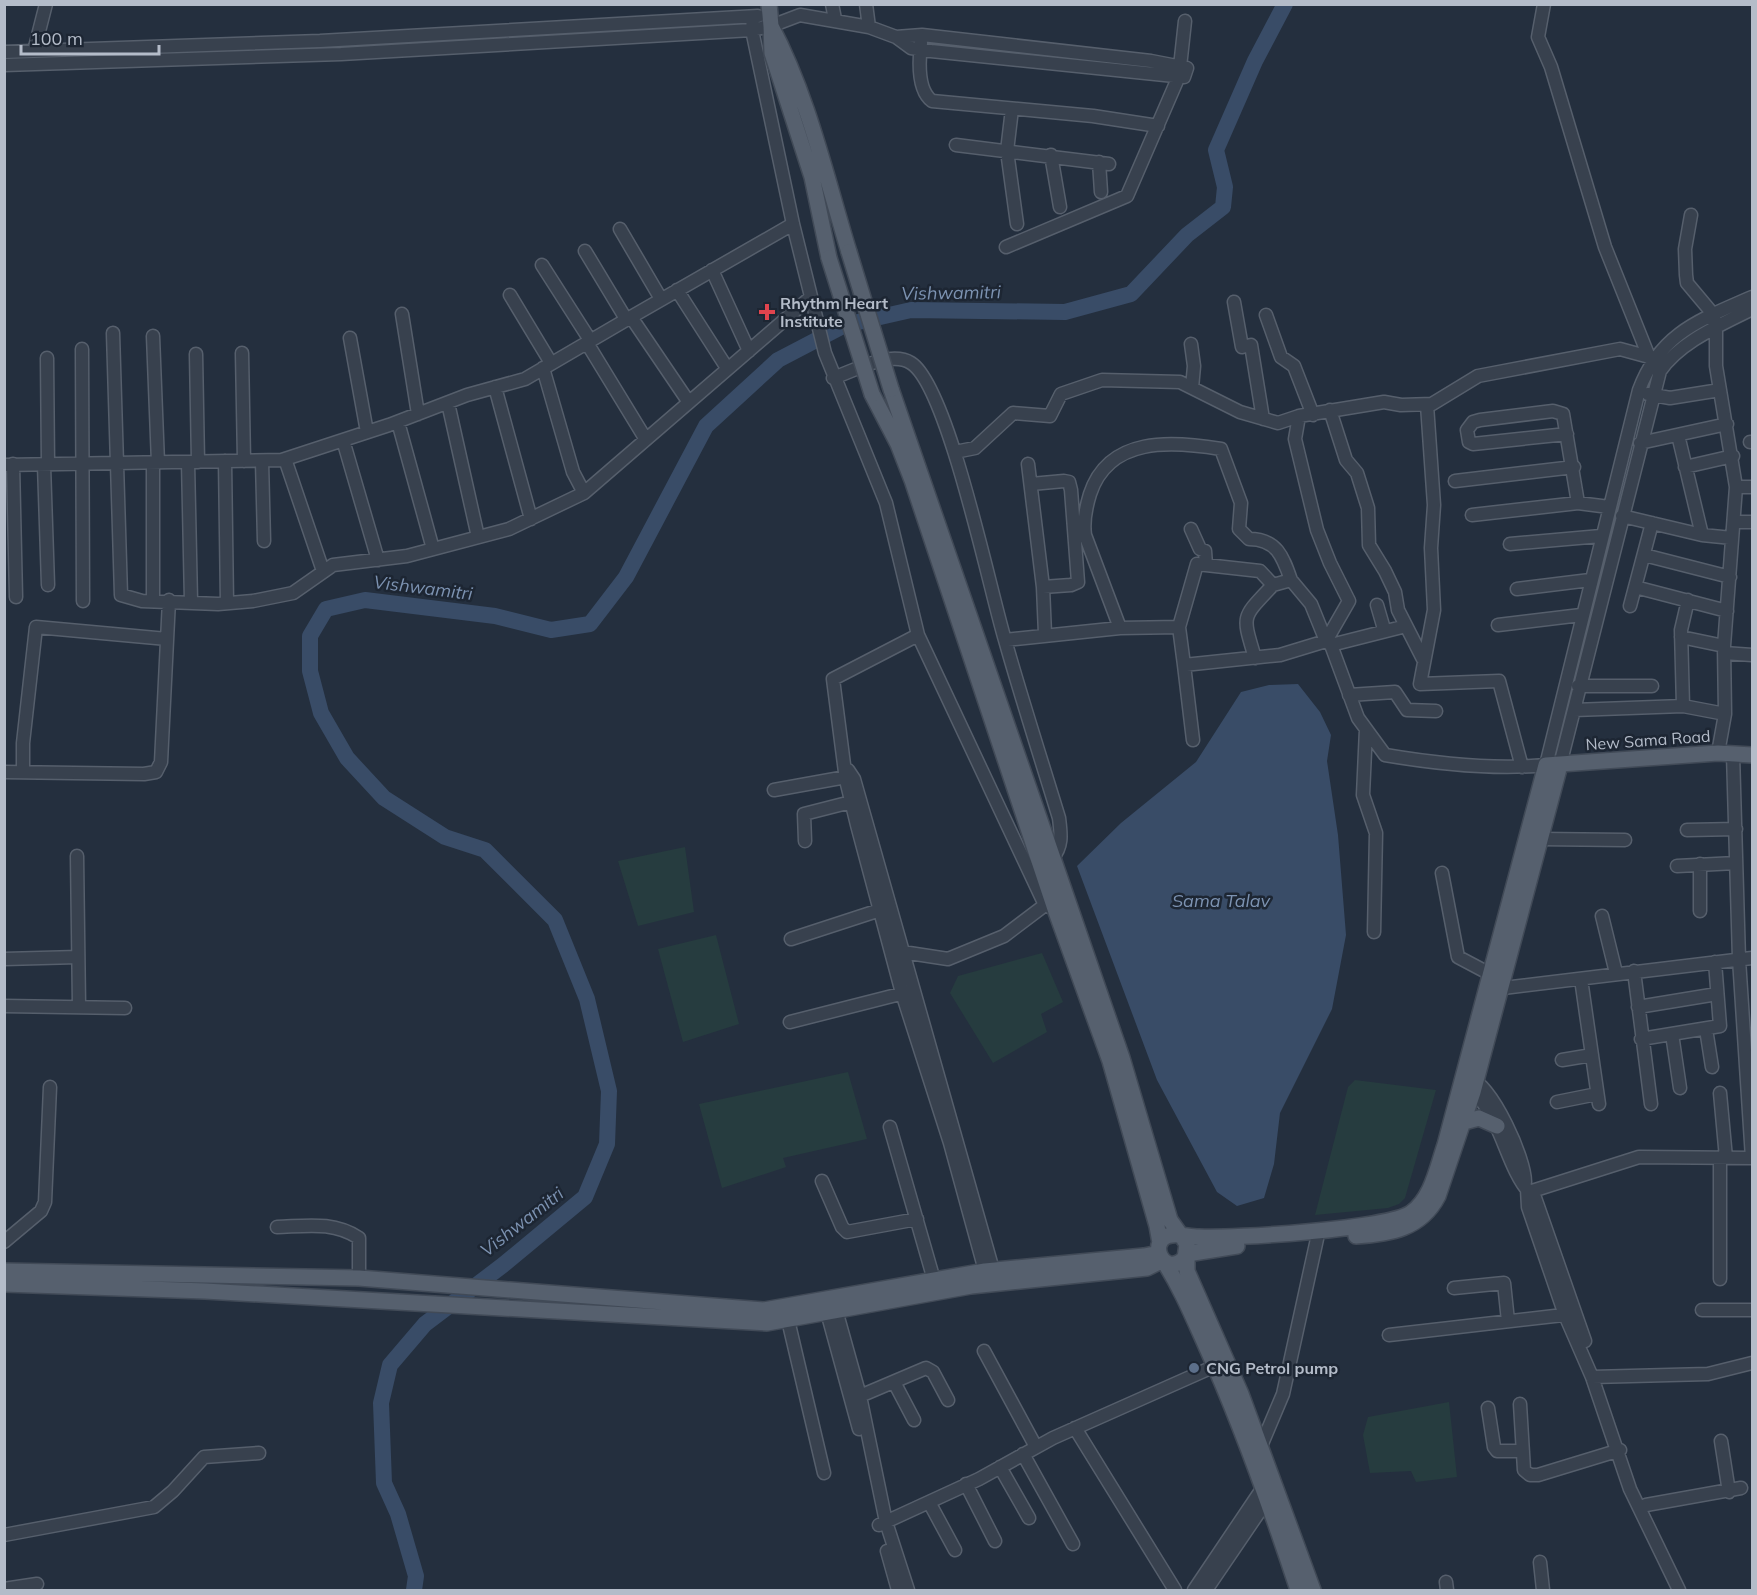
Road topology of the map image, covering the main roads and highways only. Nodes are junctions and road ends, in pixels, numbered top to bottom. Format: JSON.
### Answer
{"nodes":[{"id":1,"x":770,"y":15,"type":"edge"},
{"id":2,"x":1752,"y":755,"type":"edge"},
{"id":3,"x":1553,"y":765,"type":"junction"},
{"id":4,"x":1494,"y":989,"type":"junction"},
{"id":5,"x":1121,"y":1076,"type":"junction"},
{"id":6,"x":1468,"y":1084,"type":"junction"},
{"id":7,"x":1464,"y":1122,"type":"junction"},
{"id":8,"x":1135,"y":1126,"type":"junction"},
{"id":9,"x":1497,"y":1126,"type":"road end"},
{"id":10,"x":1181,"y":1236,"type":"junction"},
{"id":11,"x":1161,"y":1252,"type":"junction"},
{"id":12,"x":1187,"y":1254,"type":"junction"},
{"id":13,"x":4,"y":1270,"type":"edge"},
{"id":14,"x":991,"y":1277,"type":"junction"},
{"id":15,"x":42,"y":1280,"type":"junction"},
{"id":16,"x":85,"y":1281,"type":"junction"},
{"id":17,"x":4,"y":1284,"type":"edge"},
{"id":18,"x":595,"y":1297,"type":"junction"},
{"id":19,"x":835,"y":1307,"type":"junction"},
{"id":20,"x":592,"y":1313,"type":"junction"},
{"id":21,"x":1272,"y":1490,"type":"junction"},
{"id":22,"x":1298,"y":1590,"type":"edge"},
{"id":23,"x":1313,"y":1590,"type":"edge"}],
"edges":[{"from":1,"to":5,"type":"main road","bridge":true},
{"from":1,"to":5,"type":"main road","bridge":true},
{"from":2,"to":3,"type":"main road","name":"New Sama Road"},
{"from":3,"to":4,"type":"main road"},
{"from":3,"to":4,"type":"main road"},
{"from":4,"to":6,"type":"main road"},
{"from":5,"to":8,"type":"main road"},
{"from":6,"to":7,"type":"main road"},
{"from":6,"to":10,"type":"main road"},
{"from":7,"to":9,"type":"main road"},
{"from":7,"to":12,"type":"main road"},
{"from":8,"to":10,"type":"main road"},
{"from":8,"to":11,"type":"main road"},
{"from":10,"to":11,"type":"main road"},
{"from":10,"to":12,"type":"main road"},
{"from":11,"to":12,"type":"main road"},
{"from":11,"to":14,"type":"main road"},
{"from":11,"to":21,"type":"main road"},
{"from":12,"to":21,"type":"main road"},
{"from":13,"to":15,"type":"main road"},
{"from":14,"to":19,"type":"main road"},
{"from":14,"to":19,"type":"main road"},
{"from":15,"to":16,"type":"main road"},
{"from":15,"to":17,"type":"main road"},
{"from":16,"to":18,"type":"main road"},
{"from":16,"to":20,"type":"main road"},
{"from":18,"to":19,"type":"main road"},
{"from":18,"to":20,"type":"main road"},
{"from":19,"to":20,"type":"main road"},
{"from":21,"to":22,"type":"main road"},
{"from":21,"to":23,"type":"main road"}]}
